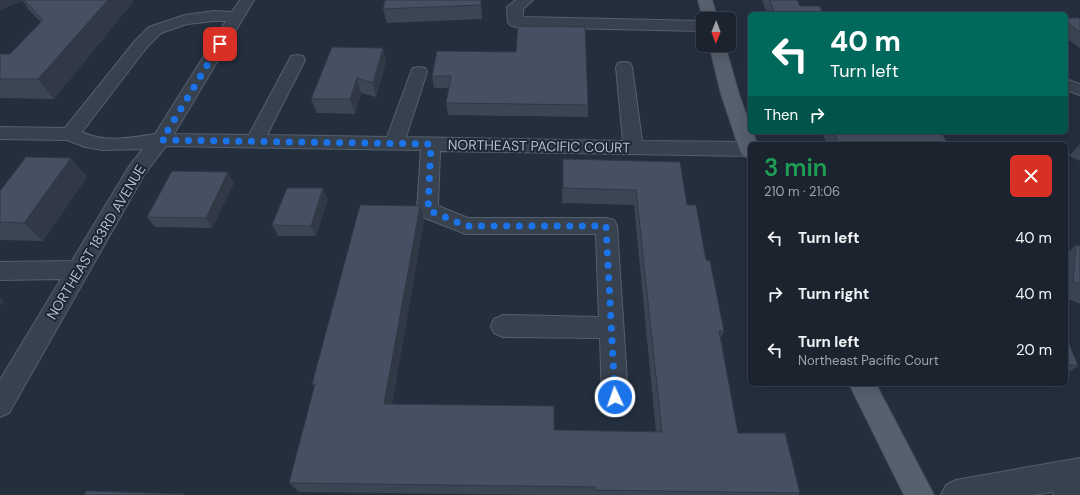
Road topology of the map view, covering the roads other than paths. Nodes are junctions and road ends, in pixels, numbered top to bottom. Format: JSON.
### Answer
{"nodes":[{"id":1,"x":247,"y":0,"type":"edge"},
{"id":2,"x":526,"y":0,"type":"edge"},
{"id":3,"x":705,"y":0,"type":"edge"},
{"id":4,"x":708,"y":12,"type":"edge"},
{"id":5,"x":236,"y":17,"type":"junction"},
{"id":6,"x":696,"y":26,"type":"edge"},
{"id":7,"x":719,"y":52,"type":"edge"},
{"id":8,"x":297,"y":60,"type":"dead end"},
{"id":9,"x":624,"y":67,"type":"dead end"},
{"id":10,"x":419,"y":72,"type":"dead end"},
{"id":11,"x":1068,"y":85,"type":"edge"},
{"id":12,"x":1080,"y":90,"type":"edge"},
{"id":13,"x":0,"y":133,"type":"edge"},
{"id":14,"x":70,"y":134,"type":"junction"},
{"id":15,"x":162,"y":140,"type":"junction"},
{"id":16,"x":255,"y":141,"type":"junction"},
{"id":17,"x":394,"y":144,"type":"junction"},
{"id":18,"x":431,"y":144,"type":"junction"},
{"id":19,"x":748,"y":144,"type":"edge"},
{"id":20,"x":633,"y":147,"type":"junction"},
{"id":21,"x":748,"y":150,"type":"edge"},
{"id":22,"x":79,"y":270,"type":"junction"},
{"id":23,"x":0,"y":271,"type":"edge"},
{"id":24,"x":503,"y":326,"type":"dead end"},
{"id":25,"x":611,"y":328,"type":"junction"},
{"id":26,"x":863,"y":386,"type":"edge"},
{"id":27,"x":615,"y":397,"type":"dead end"},
{"id":28,"x":0,"y":404,"type":"edge"},
{"id":29,"x":1070,"y":481,"type":"edge"},
{"id":30,"x":919,"y":495,"type":"edge"},
{"id":31,"x":956,"y":495,"type":"edge"}],
"edges":[{"from":1,"to":5,"type":"street","name":"NORTHEAST 183RD AVENUE"},
{"from":2,"to":6,"type":"street"},
{"from":3,"to":4,"type":"main road"},
{"from":5,"to":14,"type":"street"},
{"from":5,"to":15,"type":"street","name":"NORTHEAST 183RD AVENUE"},
{"from":7,"to":19,"type":"main road"},
{"from":8,"to":16,"type":"street"},
{"from":9,"to":20,"type":"street"},
{"from":10,"to":17,"type":"street"},
{"from":11,"to":12,"type":"street"},
{"from":13,"to":14,"type":"street"},
{"from":14,"to":15,"type":"street","name":"NORTHEAST PACIFIC COURT"},
{"from":15,"to":16,"type":"street","name":"NORTHEAST PACIFIC COURT"},
{"from":15,"to":22,"type":"street","name":"NORTHEAST 183RD AVENUE"},
{"from":16,"to":17,"type":"street","name":"NORTHEAST PACIFIC COURT"},
{"from":17,"to":18,"type":"street","name":"NORTHEAST PACIFIC COURT"},
{"from":18,"to":20,"type":"street","name":"NORTHEAST PACIFIC COURT"},
{"from":18,"to":25,"type":"street"},
{"from":20,"to":21,"type":"street","name":"NORTHEAST PACIFIC COURT"},
{"from":22,"to":23,"type":"street"},
{"from":22,"to":28,"type":"street","name":"NORTHEAST 183RD AVENUE"},
{"from":24,"to":25,"type":"street"},
{"from":25,"to":27,"type":"street"},
{"from":26,"to":30,"type":"main road"},
{"from":29,"to":31,"type":"street"}]}
